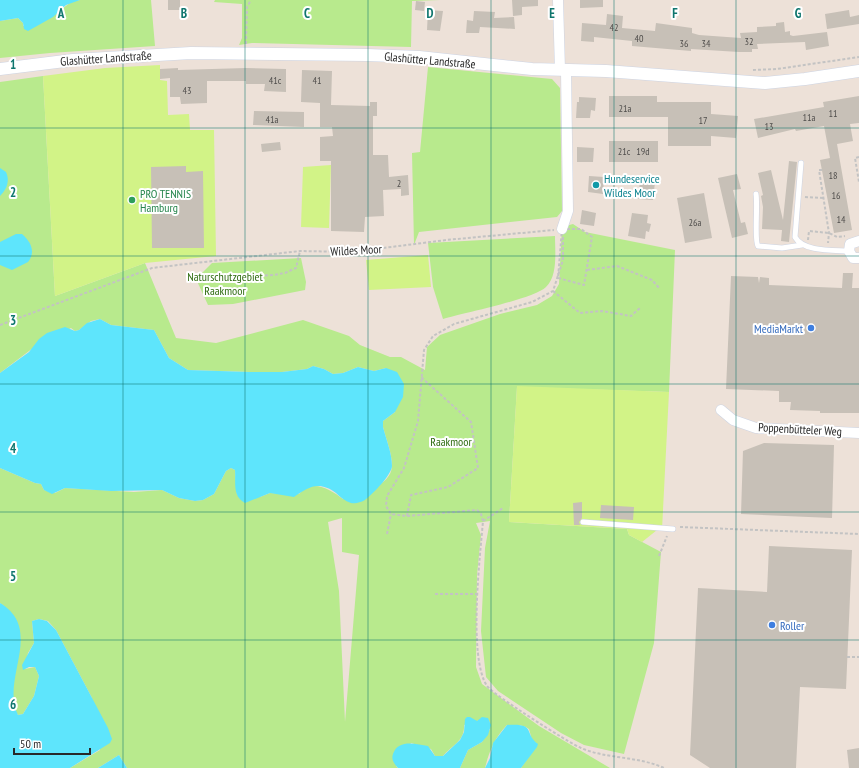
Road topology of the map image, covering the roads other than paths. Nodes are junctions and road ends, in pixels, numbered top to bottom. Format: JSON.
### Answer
{"nodes":[{"id":1,"x":558,"y":0,"type":"edge"},
{"id":2,"x":0,"y":69,"type":"edge"},
{"id":3,"x":563,"y":70,"type":"junction"},
{"id":4,"x":859,"y":71,"type":"edge"},
{"id":5,"x":801,"y":163,"type":"dead end"},
{"id":6,"x":756,"y":194,"type":"dead end"},
{"id":7,"x":562,"y":229,"type":"road end"},
{"id":8,"x":857,"y":241,"type":"edge"},
{"id":9,"x":805,"y":246,"type":"junction"},
{"id":10,"x":849,"y":251,"type":"junction"},
{"id":11,"x":859,"y":258,"type":"edge"},
{"id":12,"x":721,"y":410,"type":"dead end"},
{"id":13,"x":859,"y":433,"type":"edge"},
{"id":14,"x":583,"y":522,"type":"dead end"},
{"id":15,"x":673,"y":529,"type":"road end"}],
"edges":[{"from":1,"to":3,"type":"street"},
{"from":2,"to":3,"type":"street","name":"Glashütter Landstraße"},
{"from":3,"to":4,"type":"street","name":"Glashütter Landstraße"},
{"from":3,"to":7,"type":"street"},
{"from":5,"to":9,"type":"lane"},
{"from":6,"to":9,"type":"lane"},
{"from":8,"to":10,"type":"street"},
{"from":9,"to":10,"type":"lane"},
{"from":10,"to":11,"type":"street"},
{"from":12,"to":13,"type":"street","name":"Poppenbütteler Weg"},
{"from":14,"to":15,"type":"lane"}]}
